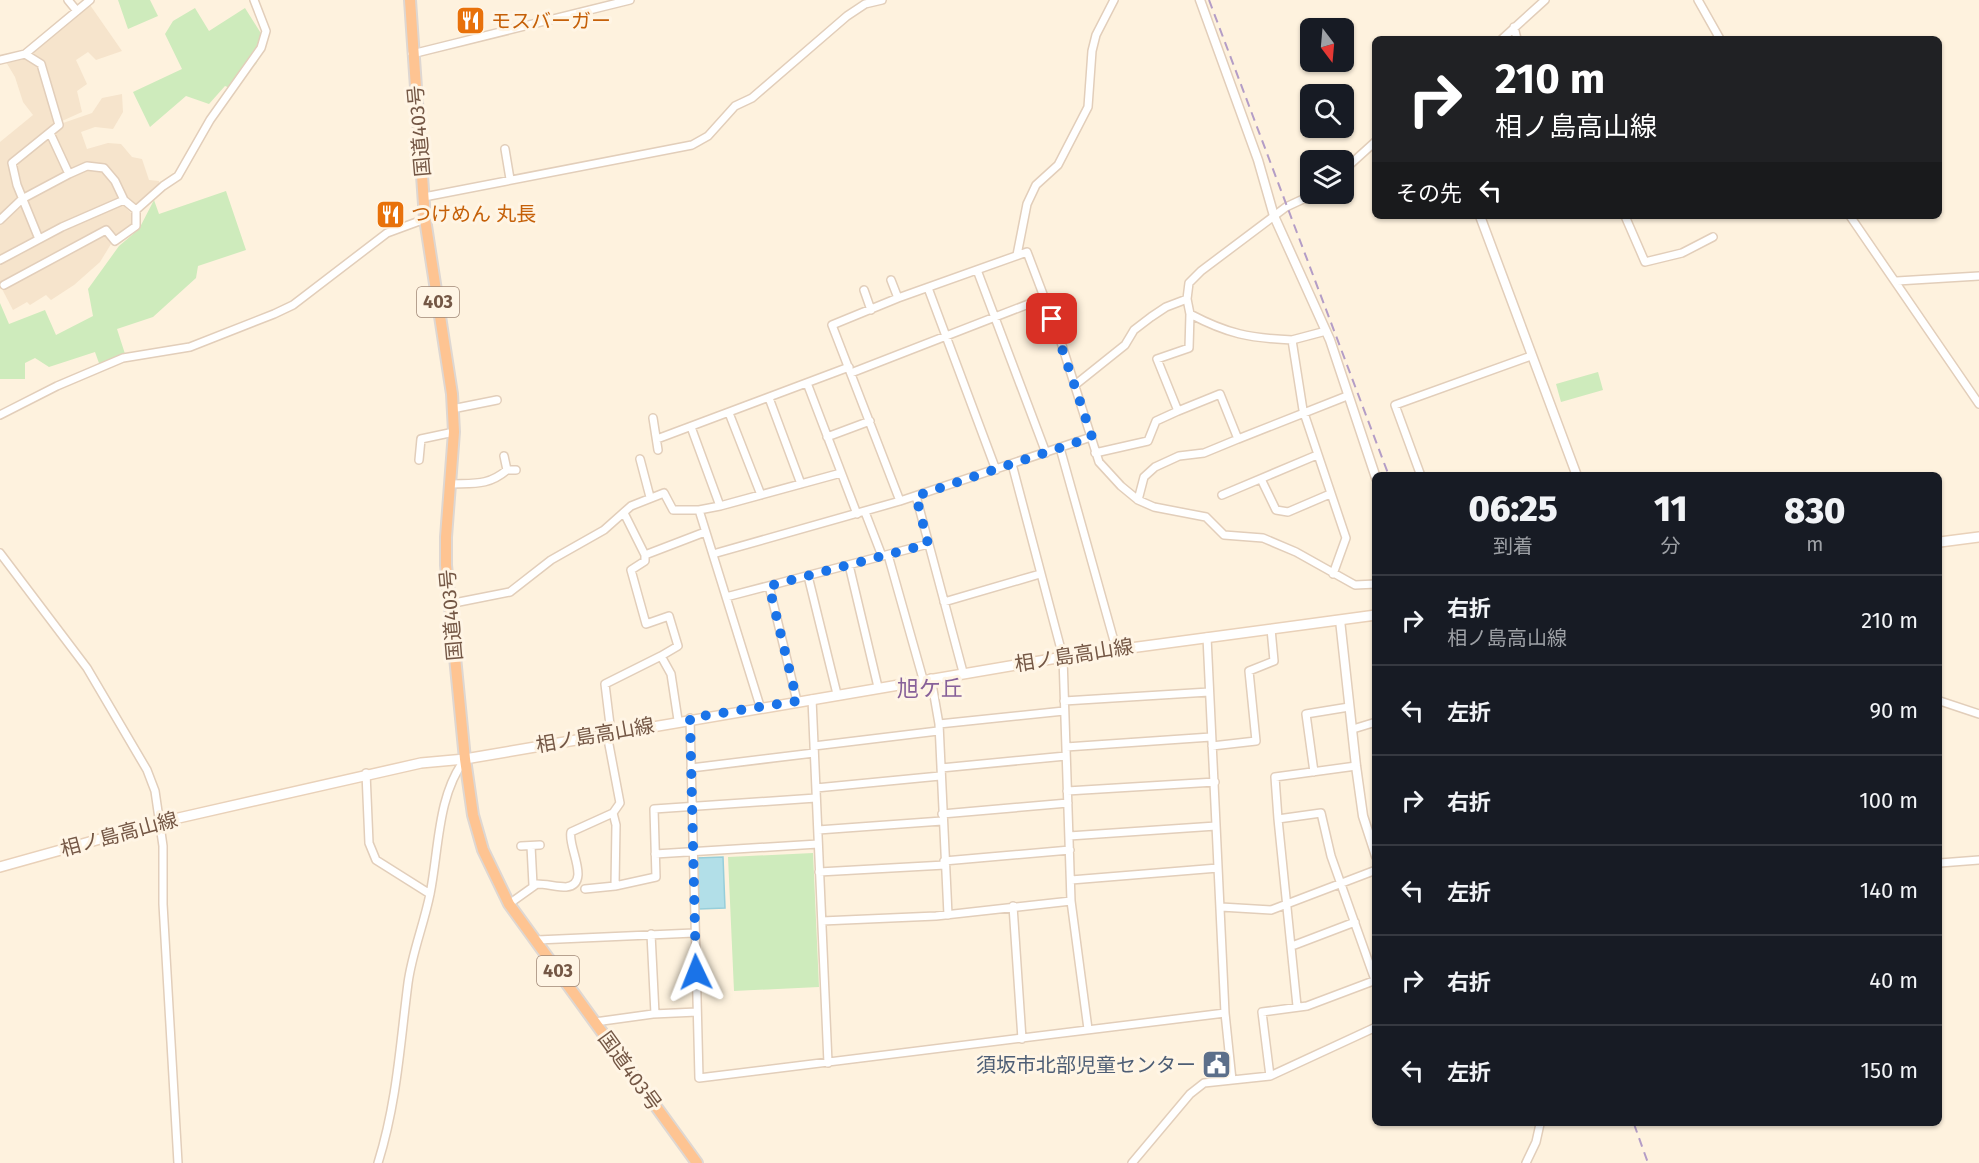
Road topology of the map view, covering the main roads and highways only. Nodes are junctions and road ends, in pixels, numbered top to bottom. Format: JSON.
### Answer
{"nodes":[{"id":1,"x":410,"y":0,"type":"edge"},
{"id":2,"x":1979,"y":537,"type":"edge"},
{"id":3,"x":1942,"y":542,"type":"edge"},
{"id":4,"x":1372,"y":616,"type":"edge"},
{"id":5,"x":465,"y":759,"type":"junction"},
{"id":6,"x":0,"y":867,"type":"edge"},
{"id":7,"x":696,"y":1163,"type":"edge"}],
"edges":[{"from":1,"to":5,"type":"highway","name":"国道403号","number":"403"},
{"from":2,"to":3,"type":"main road"},
{"from":4,"to":5,"type":"main road","name":"相ノ島高山線"},
{"from":5,"to":6,"type":"main road","name":"相ノ島高山線"},
{"from":5,"to":7,"type":"highway","name":"国道403号","number":"403"}]}
